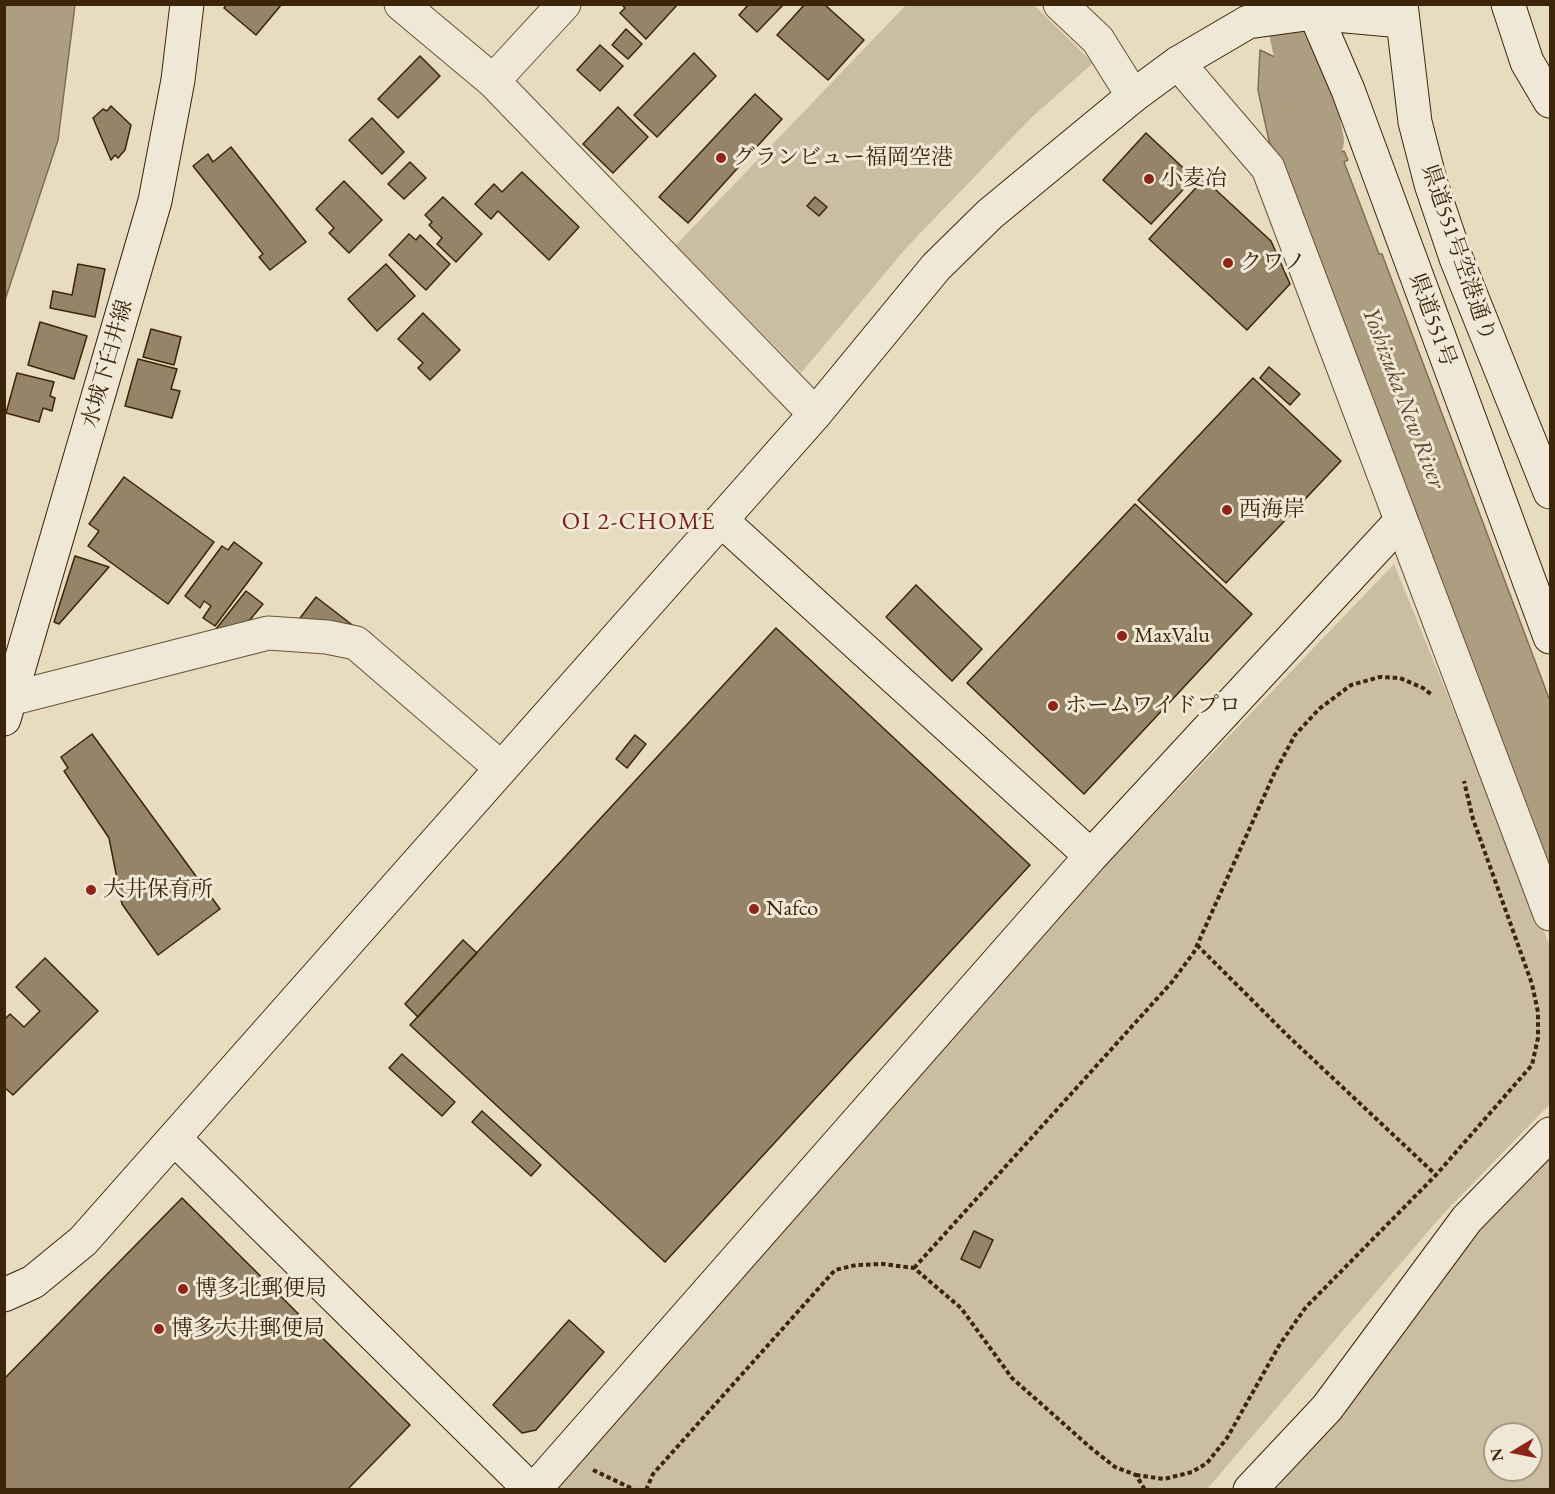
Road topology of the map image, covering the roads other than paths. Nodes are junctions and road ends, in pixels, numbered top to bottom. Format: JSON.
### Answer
{"nodes":[{"id":1,"x":187,"y":4,"type":"edge"},
{"id":2,"x":401,"y":4,"type":"edge"},
{"id":3,"x":564,"y":4,"type":"edge"},
{"id":4,"x":1060,"y":4,"type":"edge"},
{"id":5,"x":1508,"y":4,"type":"edge"},
{"id":6,"x":1312,"y":9,"type":"edge"},
{"id":7,"x":1402,"y":13,"type":"edge"},
{"id":8,"x":1178,"y":63,"type":"junction"},
{"id":9,"x":493,"y":81,"type":"junction"},
{"id":10,"x":1133,"y":96,"type":"junction"},
{"id":11,"x":1551,"y":101,"type":"edge"},
{"id":12,"x":1505,"y":382,"type":"junction"},
{"id":13,"x":814,"y":414,"type":"junction"},
{"id":14,"x":1551,"y":446,"type":"edge"},
{"id":15,"x":1551,"y":492,"type":"edge"},
{"id":16,"x":721,"y":520,"type":"junction"},
{"id":17,"x":1401,"y":522,"type":"junction"},
{"id":18,"x":1551,"y":637,"type":"edge"},
{"id":19,"x":7,"y":709,"type":"edge"},
{"id":20,"x":501,"y":768,"type":"junction"},
{"id":21,"x":1091,"y":856,"type":"junction"},
{"id":22,"x":1551,"y":914,"type":"edge"},
{"id":23,"x":1551,"y":1134,"type":"edge"},
{"id":24,"x":175,"y":1139,"type":"junction"},
{"id":25,"x":4,"y":1295,"type":"edge"},
{"id":26,"x":533,"y":1490,"type":"edge"},
{"id":27,"x":1250,"y":1490,"type":"edge"}],
"edges":[{"from":1,"to":19,"type":"street","name":"水城下臼井線"},
{"from":2,"to":9,"type":"street"},
{"from":3,"to":9,"type":"street"},
{"from":4,"to":10,"type":"street"},
{"from":5,"to":11,"type":"street"},
{"from":6,"to":7,"type":"street"},
{"from":6,"to":8,"type":"street"},
{"from":6,"to":18,"type":"street","name":"県道551号"},
{"from":7,"to":12,"type":"street","name":"県道551号空港通り"},
{"from":8,"to":10,"type":"street"},
{"from":8,"to":17,"type":"street"},
{"from":9,"to":13,"type":"street"},
{"from":10,"to":13,"type":"street"},
{"from":12,"to":14,"type":"street"},
{"from":12,"to":15,"type":"street","name":"県道551号空港通り"},
{"from":13,"to":16,"type":"street"},
{"from":16,"to":20,"type":"street"},
{"from":16,"to":21,"type":"street"},
{"from":17,"to":21,"type":"street"},
{"from":17,"to":22,"type":"street"},
{"from":19,"to":20,"type":"street"},
{"from":20,"to":24,"type":"street"},
{"from":21,"to":26,"type":"street"},
{"from":23,"to":27,"type":"street"},
{"from":24,"to":25,"type":"street"},
{"from":24,"to":26,"type":"street"}]}
